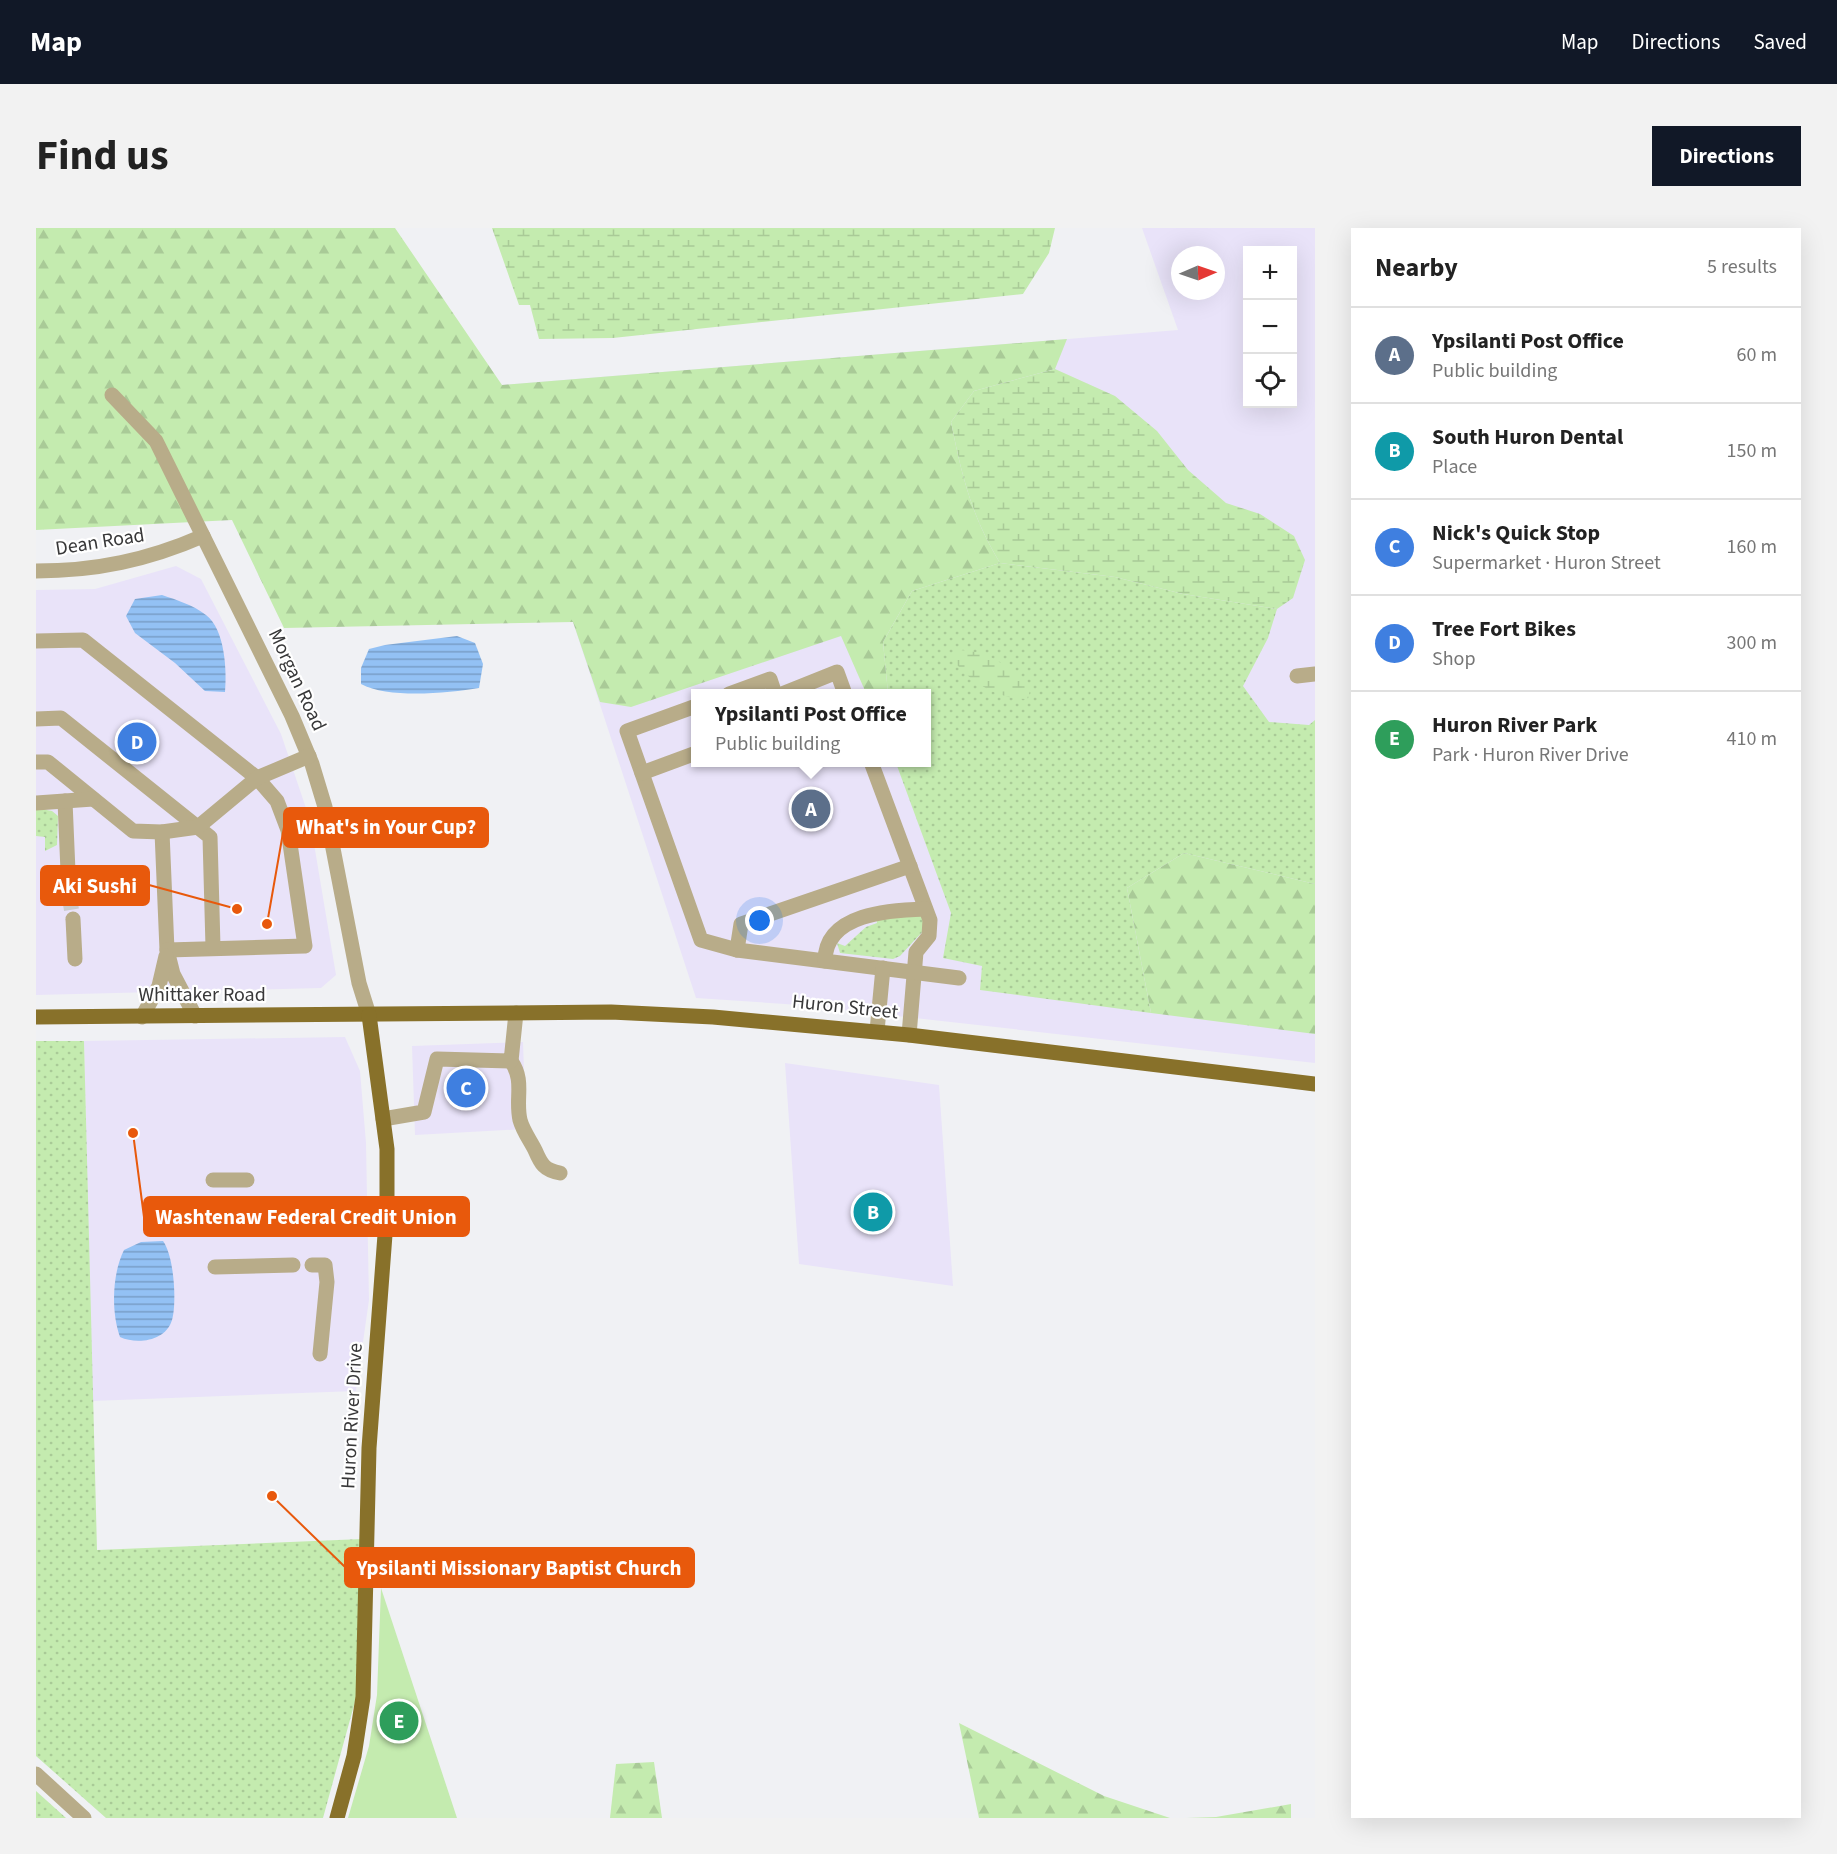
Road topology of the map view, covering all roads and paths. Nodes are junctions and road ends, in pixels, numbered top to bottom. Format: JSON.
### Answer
{"nodes":[{"id":1,"x":112,"y":395,"type":"dead end"},
{"id":2,"x":203,"y":536,"type":"junction"},
{"id":3,"x":36,"y":571,"type":"edge"},
{"id":4,"x":36,"y":641,"type":"edge"},
{"id":5,"x":1315,"y":674,"type":"edge"},
{"id":6,"x":1297,"y":676,"type":"dead end"},
{"id":7,"x":740,"y":689,"type":"edge"},
{"id":8,"x":774,"y":689,"type":"edge"},
{"id":9,"x":792,"y":689,"type":"edge"},
{"id":10,"x":843,"y":689,"type":"edge"},
{"id":11,"x":691,"y":708,"type":"edge"},
{"id":12,"x":36,"y":719,"type":"edge"},
{"id":13,"x":691,"y":755,"type":"edge"},
{"id":14,"x":309,"y":756,"type":"junction"},
{"id":15,"x":36,"y":762,"type":"edge"},
{"id":16,"x":873,"y":767,"type":"edge"},
{"id":17,"x":642,"y":773,"type":"junction"},
{"id":18,"x":257,"y":778,"type":"junction"},
{"id":19,"x":93,"y":799,"type":"junction"},
{"id":20,"x":65,"y":801,"type":"junction"},
{"id":21,"x":36,"y":803,"type":"edge"},
{"id":22,"x":198,"y":827,"type":"junction"},
{"id":23,"x":162,"y":832,"type":"junction"},
{"id":24,"x":909,"y":866,"type":"junction"},
{"id":25,"x":69,"y":895,"type":"tunnel mouth"},
{"id":26,"x":925,"y":909,"type":"junction"},
{"id":27,"x":73,"y":919,"type":"tunnel mouth"},
{"id":28,"x":213,"y":947,"type":"junction"},
{"id":29,"x":167,"y":950,"type":"junction"},
{"id":30,"x":737,"y":950,"type":"junction"},
{"id":31,"x":75,"y":959,"type":"dead end"},
{"id":32,"x":825,"y":961,"type":"junction"},
{"id":33,"x":883,"y":968,"type":"junction"},
{"id":34,"x":915,"y":972,"type":"junction"},
{"id":35,"x":959,"y":978,"type":"dead end"},
{"id":36,"x":516,"y":1013,"type":"junction"},
{"id":37,"x":369,"y":1015,"type":"junction"},
{"id":38,"x":195,"y":1016,"type":"junction"},
{"id":39,"x":36,"y":1017,"type":"edge"},
{"id":40,"x":142,"y":1017,"type":"junction"},
{"id":41,"x":877,"y":1031,"type":"junction"},
{"id":42,"x":909,"y":1035,"type":"junction"},
{"id":43,"x":511,"y":1061,"type":"junction"},
{"id":44,"x":1315,"y":1084,"type":"edge"},
{"id":45,"x":383,"y":1119,"type":"junction"},
{"id":46,"x":560,"y":1173,"type":"dead end"},
{"id":47,"x":213,"y":1180,"type":"dead end"},
{"id":48,"x":247,"y":1180,"type":"dead end"},
{"id":49,"x":293,"y":1265,"type":"dead end"},
{"id":50,"x":312,"y":1265,"type":"dead end"},
{"id":51,"x":215,"y":1267,"type":"dead end"},
{"id":52,"x":320,"y":1354,"type":"dead end"},
{"id":53,"x":36,"y":1774,"type":"edge"},
{"id":54,"x":84,"y":1818,"type":"edge"},
{"id":55,"x":338,"y":1818,"type":"edge"}],
"edges":[{"from":1,"to":2,"type":"street","name":"Morgan Road"},
{"from":2,"to":3,"type":"street","name":"Dean Road"},
{"from":2,"to":14,"type":"street","name":"Morgan Road"},
{"from":4,"to":18,"type":"street"},
{"from":5,"to":6,"type":"street"},
{"from":7,"to":8,"type":"street"},
{"from":9,"to":10,"type":"street"},
{"from":11,"to":17,"type":"street"},
{"from":12,"to":22,"type":"street"},
{"from":13,"to":17,"type":"street"},
{"from":14,"to":18,"type":"street"},
{"from":14,"to":37,"type":"street","name":"Morgan Road"},
{"from":15,"to":19,"type":"street"},
{"from":16,"to":24,"type":"street"},
{"from":17,"to":30,"type":"street"},
{"from":18,"to":22,"type":"street"},
{"from":18,"to":28,"type":"street"},
{"from":19,"to":20,"type":"street"},
{"from":19,"to":23,"type":"street"},
{"from":20,"to":21,"type":"street"},
{"from":20,"to":25,"type":"street"},
{"from":22,"to":23,"type":"street"},
{"from":22,"to":28,"type":"street"},
{"from":23,"to":29,"type":"street"},
{"from":24,"to":26,"type":"street"},
{"from":24,"to":30,"type":"street"},
{"from":26,"to":32,"type":"street"},
{"from":26,"to":34,"type":"street"},
{"from":27,"to":31,"type":"street"},
{"from":28,"to":29,"type":"street"},
{"from":29,"to":38,"type":"street"},
{"from":29,"to":40,"type":"street"},
{"from":30,"to":32,"type":"street"},
{"from":32,"to":33,"type":"street"},
{"from":33,"to":34,"type":"street"},
{"from":33,"to":41,"type":"street"},
{"from":34,"to":35,"type":"street"},
{"from":34,"to":42,"type":"street"},
{"from":36,"to":37,"type":"main road","name":"Huron Street"},
{"from":36,"to":41,"type":"main road","name":"Huron Street"},
{"from":36,"to":43,"type":"street"},
{"from":37,"to":38,"type":"main road","name":"Whittaker Road"},
{"from":37,"to":45,"type":"main road","name":"Huron River Drive"},
{"from":38,"to":40,"type":"main road","name":"Whittaker Road"},
{"from":39,"to":40,"type":"main road","name":"Whittaker Road"},
{"from":41,"to":42,"type":"main road","name":"Huron Street"},
{"from":42,"to":44,"type":"main road","name":"Huron Street"},
{"from":43,"to":45,"type":"street"},
{"from":43,"to":46,"type":"street"},
{"from":45,"to":55,"type":"main road","name":"Huron River Drive"},
{"from":47,"to":48,"type":"street"},
{"from":49,"to":51,"type":"street"},
{"from":50,"to":52,"type":"street"},
{"from":53,"to":54,"type":"street"}]}
